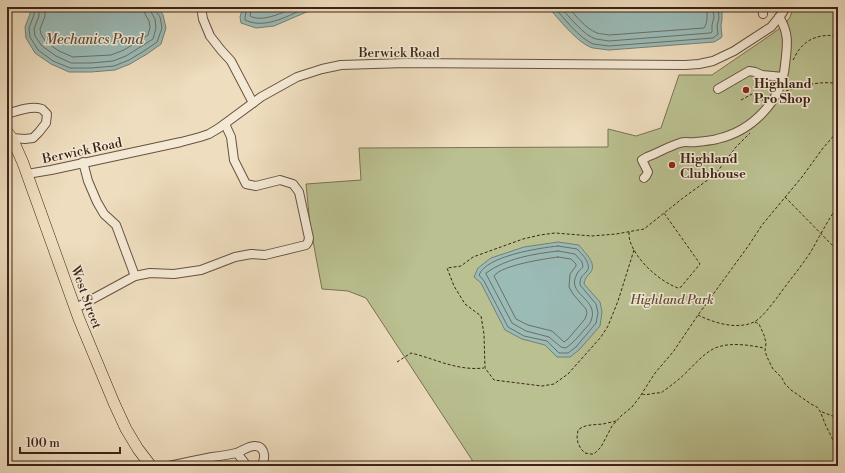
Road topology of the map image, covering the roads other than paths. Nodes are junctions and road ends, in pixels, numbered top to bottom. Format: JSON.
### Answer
{"nodes":[{"id":1,"x":201,"y":7,"type":"edge"},
{"id":2,"x":786,"y":7,"type":"edge"},
{"id":3,"x":780,"y":17,"type":"junction"},
{"id":4,"x":783,"y":77,"type":"junction"},
{"id":5,"x":718,"y":89,"type":"dead end"},
{"id":6,"x":253,"y":102,"type":"junction"},
{"id":7,"x":7,"y":114,"type":"edge"},
{"id":8,"x":225,"y":124,"type":"junction"},
{"id":9,"x":9,"y":135,"type":"edge"},
{"id":10,"x":83,"y":162,"type":"junction"},
{"id":11,"x":27,"y":174,"type":"junction"},
{"id":12,"x":644,"y":178,"type":"dead end"},
{"id":13,"x":134,"y":276,"type":"junction"},
{"id":14,"x":76,"y":308,"type":"junction"},
{"id":15,"x":237,"y":453,"type":"junction"},
{"id":16,"x":152,"y":466,"type":"edge"},
{"id":17,"x":169,"y":466,"type":"edge"},
{"id":18,"x":247,"y":466,"type":"edge"},
{"id":19,"x":260,"y":466,"type":"edge"}],
"edges":[{"from":1,"to":6,"type":"street"},
{"from":2,"to":3,"type":"street","name":"Berwick Road"},
{"from":3,"to":4,"type":"street"},
{"from":3,"to":6,"type":"street","name":"Berwick Road"},
{"from":4,"to":5,"type":"street"},
{"from":4,"to":12,"type":"street"},
{"from":6,"to":8,"type":"street","name":"Berwick Road"},
{"from":7,"to":9,"type":"street"},
{"from":8,"to":10,"type":"street","name":"Berwick Road"},
{"from":8,"to":13,"type":"street"},
{"from":9,"to":11,"type":"main road","name":"West Street"},
{"from":10,"to":11,"type":"street","name":"Berwick Road"},
{"from":10,"to":13,"type":"street"},
{"from":11,"to":14,"type":"main road","name":"West Street"},
{"from":13,"to":14,"type":"street"},
{"from":14,"to":16,"type":"main road","name":"West Street"},
{"from":15,"to":17,"type":"street"},
{"from":15,"to":18,"type":"street"},
{"from":15,"to":19,"type":"street"}]}
